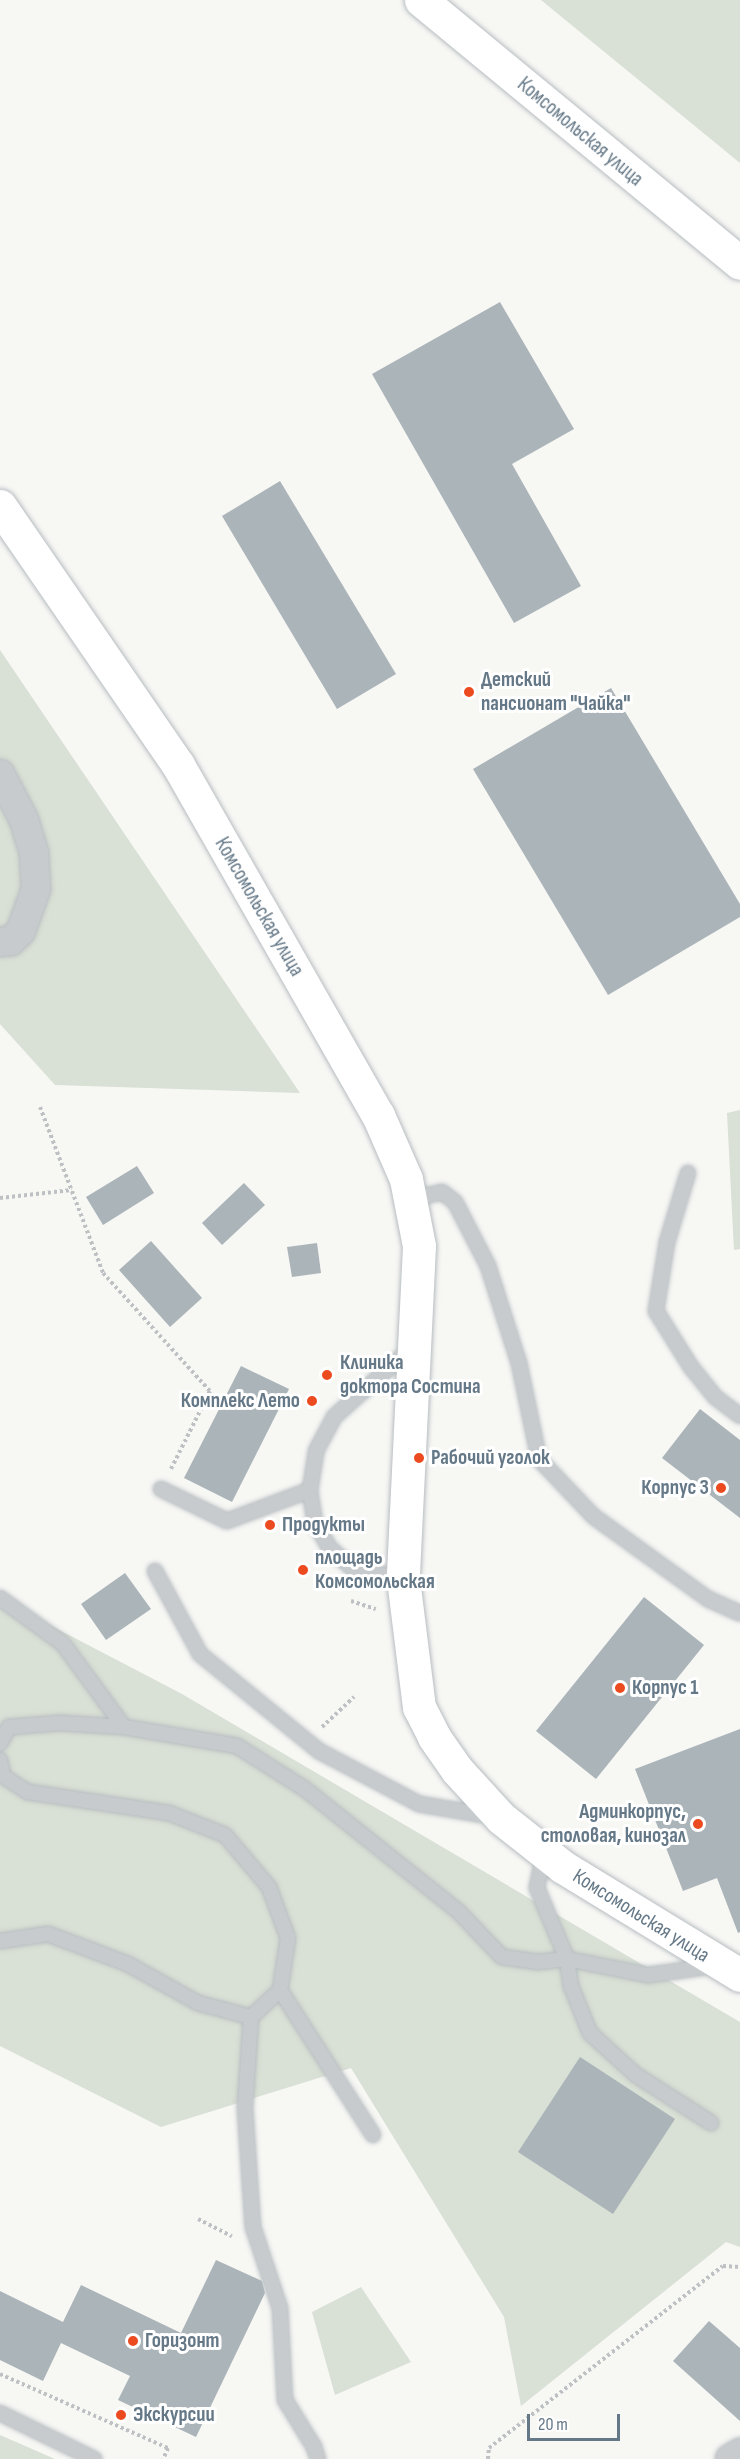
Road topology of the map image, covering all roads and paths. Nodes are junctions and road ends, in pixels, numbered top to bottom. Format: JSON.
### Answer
{"nodes":[{"id":1,"x":421,"y":0,"type":"edge"},
{"id":2,"x":740,"y":263,"type":"edge"},
{"id":3,"x":0,"y":506,"type":"edge"},
{"id":4,"x":0,"y":774,"type":"edge"},
{"id":5,"x":5,"y":941,"type":"edge"},
{"id":6,"x":40,"y":1107,"type":"dead end"},
{"id":7,"x":688,"y":1173,"type":"dead end"},
{"id":8,"x":72,"y":1190,"type":"junction"},
{"id":9,"x":0,"y":1198,"type":"edge"},
{"id":10,"x":410,"y":1199,"type":"junction"},
{"id":11,"x":414,"y":1346,"type":"junction"},
{"id":12,"x":740,"y":1416,"type":"edge"},
{"id":13,"x":161,"y":1489,"type":"joint"},
{"id":14,"x":310,"y":1490,"type":"junction"},
{"id":15,"x":155,"y":1571,"type":"dead end"},
{"id":16,"x":403,"y":1579,"type":"junction"},
{"id":17,"x":0,"y":1598,"type":"edge"},
{"id":18,"x":740,"y":1612,"type":"edge"},
{"id":19,"x":124,"y":1727,"type":"junction"},
{"id":20,"x":0,"y":1743,"type":"edge"},
{"id":21,"x":0,"y":1760,"type":"edge"},
{"id":22,"x":501,"y":1818,"type":"junction"},
{"id":23,"x":544,"y":1852,"type":"junction"},
{"id":24,"x":0,"y":1941,"type":"edge"},
{"id":25,"x":567,"y":1959,"type":"junction"},
{"id":26,"x":731,"y":1970,"type":"edge"},
{"id":27,"x":280,"y":1990,"type":"junction"},
{"id":28,"x":251,"y":2017,"type":"junction"},
{"id":29,"x":711,"y":2123,"type":"dead end"},
{"id":30,"x":373,"y":2135,"type":"dead end"},
{"id":31,"x":740,"y":2267,"type":"edge"},
{"id":32,"x":0,"y":2374,"type":"edge"},
{"id":33,"x":0,"y":2414,"type":"edge"},
{"id":34,"x":740,"y":2453,"type":"edge"},
{"id":35,"x":94,"y":2459,"type":"edge"},
{"id":36,"x":163,"y":2459,"type":"edge"},
{"id":37,"x":318,"y":2459,"type":"edge"},
{"id":38,"x":488,"y":2459,"type":"edge"},
{"id":39,"x":730,"y":2459,"type":"edge"}],
"edges":[{"from":1,"to":2,"type":"main road","name":"Комсомольская улица"},
{"from":3,"to":10,"type":"main road","name":"Комсомольская улица"},
{"from":4,"to":5,"type":"street"},
{"from":6,"to":8,"type":"path"},
{"from":7,"to":12,"type":"lane"},
{"from":8,"to":9,"type":"path"},
{"from":8,"to":13,"type":"path"},
{"from":10,"to":11,"type":"main road","name":"Комсомольская улица"},
{"from":10,"to":18,"type":"lane"},
{"from":11,"to":14,"type":"lane"},
{"from":11,"to":16,"type":"main road","name":"Комсомольская улица"},
{"from":13,"to":14,"type":"lane"},
{"from":14,"to":16,"type":"lane"},
{"from":15,"to":22,"type":"lane"},
{"from":16,"to":22,"type":"main road","name":"Комсомольская улица"},
{"from":17,"to":19,"type":"lane"},
{"from":19,"to":20,"type":"lane"},
{"from":19,"to":25,"type":"lane"},
{"from":21,"to":27,"type":"lane"},
{"from":22,"to":23,"type":"main road","name":"Комсомольская улица"},
{"from":23,"to":25,"type":"lane"},
{"from":23,"to":26,"type":"main road","name":"Комсомольская улица"},
{"from":24,"to":28,"type":"lane"},
{"from":25,"to":26,"type":"lane"},
{"from":25,"to":29,"type":"lane"},
{"from":27,"to":28,"type":"lane"},
{"from":27,"to":30,"type":"lane"},
{"from":28,"to":37,"type":"lane"},
{"from":31,"to":38,"type":"path"},
{"from":32,"to":36,"type":"path"},
{"from":33,"to":35,"type":"lane"},
{"from":34,"to":39,"type":"street"}]}
